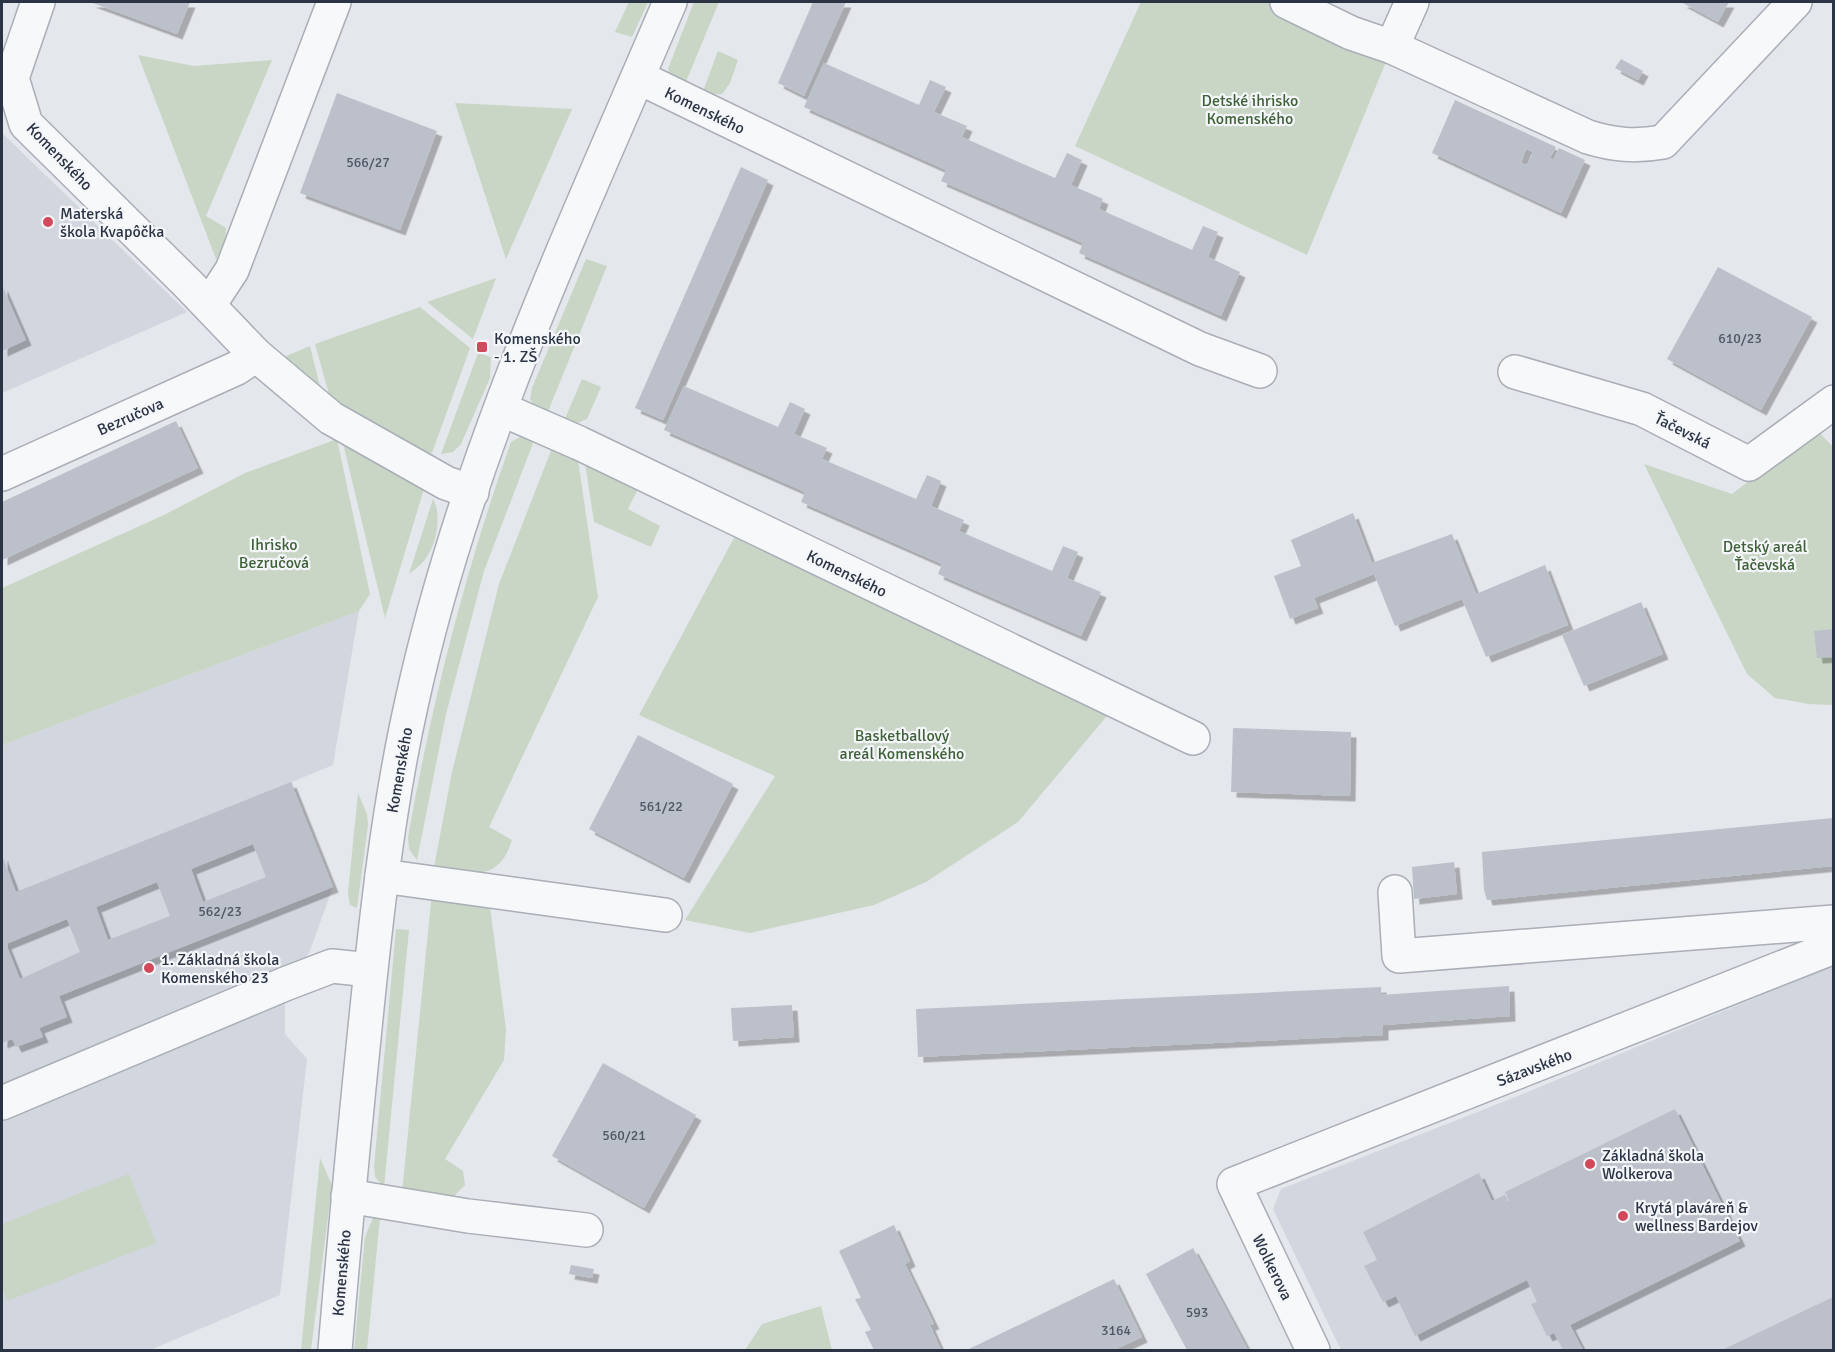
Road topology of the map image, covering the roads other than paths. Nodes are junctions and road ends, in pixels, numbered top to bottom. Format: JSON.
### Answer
{"nodes":[{"id":1,"x":38,"y":2,"type":"edge"},
{"id":2,"x":334,"y":2,"type":"edge"},
{"id":3,"x":670,"y":2,"type":"edge"},
{"id":4,"x":1287,"y":2,"type":"edge"},
{"id":5,"x":1412,"y":2,"type":"edge"},
{"id":6,"x":1795,"y":2,"type":"edge"},
{"id":7,"x":1392,"y":46,"type":"junction"},
{"id":8,"x":638,"y":77,"type":"junction"},
{"id":9,"x":209,"y":305,"type":"junction"},
{"id":10,"x":256,"y":355,"type":"junction"},
{"id":11,"x":1260,"y":371,"type":"dead end"},
{"id":12,"x":1515,"y":372,"type":"dead end"},
{"id":13,"x":1833,"y":402,"type":"edge"},
{"id":14,"x":501,"y":409,"type":"junction"},
{"id":15,"x":2,"y":474,"type":"edge"},
{"id":16,"x":472,"y":492,"type":"junction"},
{"id":17,"x":1193,"y":738,"type":"dead end"},
{"id":18,"x":382,"y":876,"type":"junction"},
{"id":19,"x":1395,"y":892,"type":"dead end"},
{"id":20,"x":665,"y":915,"type":"dead end"},
{"id":21,"x":1833,"y":922,"type":"edge"},
{"id":22,"x":1833,"y":947,"type":"edge"},
{"id":23,"x":370,"y":970,"type":"junction"},
{"id":24,"x":2,"y":1104,"type":"edge"},
{"id":25,"x":1234,"y":1185,"type":"joint"},
{"id":26,"x":348,"y":1196,"type":"junction"},
{"id":27,"x":586,"y":1230,"type":"dead end"},
{"id":28,"x":335,"y":1350,"type":"edge"},
{"id":29,"x":1313,"y":1350,"type":"edge"}],
"edges":[{"from":1,"to":9,"type":"street","name":"Komenského"},
{"from":2,"to":9,"type":"street"},
{"from":3,"to":8,"type":"street","name":"Komenského"},
{"from":4,"to":7,"type":"street"},
{"from":5,"to":7,"type":"street"},
{"from":6,"to":7,"type":"street"},
{"from":8,"to":11,"type":"street","name":"Komenského"},
{"from":8,"to":14,"type":"street","name":"Komenského"},
{"from":9,"to":10,"type":"street","name":"Komenského"},
{"from":10,"to":15,"type":"street","name":"Bezručova"},
{"from":10,"to":16,"type":"street","name":"Komenského"},
{"from":12,"to":13,"type":"street","name":"Ťačevská"},
{"from":14,"to":16,"type":"street","name":"Komenského"},
{"from":14,"to":17,"type":"street","name":"Komenského"},
{"from":16,"to":18,"type":"street","name":"Komenského"},
{"from":18,"to":20,"type":"street"},
{"from":18,"to":23,"type":"street","name":"Komenského"},
{"from":19,"to":21,"type":"street"},
{"from":22,"to":25,"type":"street","name":"Sázavského"},
{"from":23,"to":24,"type":"street"},
{"from":23,"to":26,"type":"street","name":"Komenského"},
{"from":25,"to":29,"type":"street","name":"Wolkerova"},
{"from":26,"to":27,"type":"street"},
{"from":26,"to":28,"type":"street","name":"Komenského"}]}
